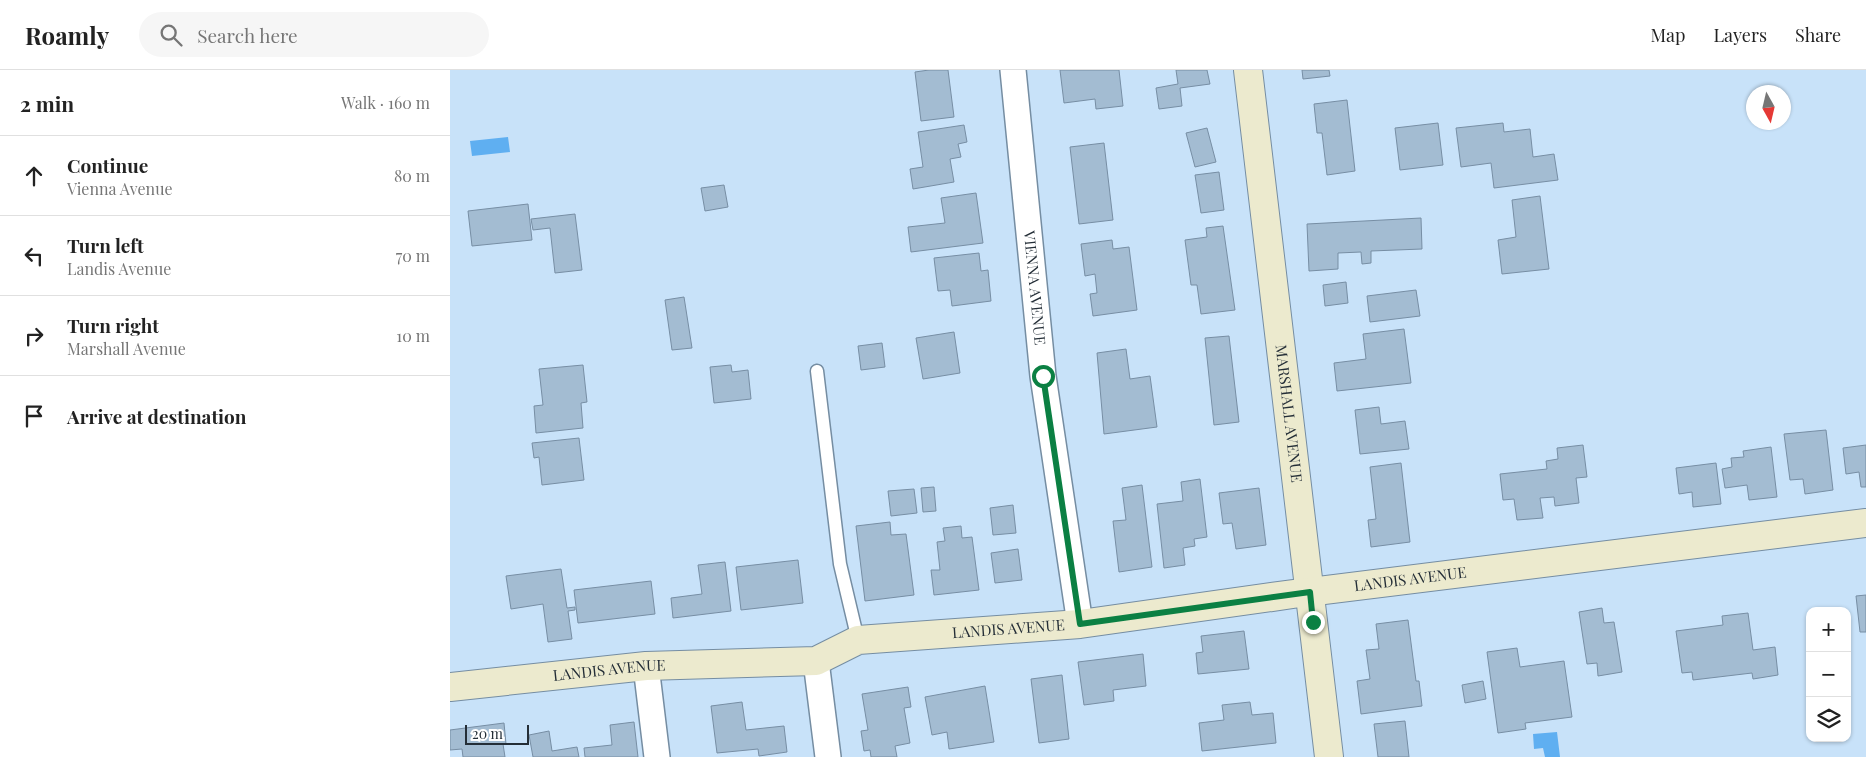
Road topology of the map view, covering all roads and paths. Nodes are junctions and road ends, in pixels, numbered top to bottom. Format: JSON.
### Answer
{"nodes":[{"id":1,"x":1013,"y":70,"type":"edge"},
{"id":2,"x":1248,"y":70,"type":"edge"},
{"id":3,"x":817,"y":371,"type":"dead end"},
{"id":4,"x":1866,"y":523,"type":"edge"},
{"id":5,"x":1310,"y":592,"type":"junction"},
{"id":6,"x":1080,"y":624,"type":"junction"},
{"id":7,"x":858,"y":640,"type":"junction"},
{"id":8,"x":816,"y":661,"type":"junction"},
{"id":9,"x":646,"y":666,"type":"junction"},
{"id":10,"x":450,"y":688,"type":"edge"},
{"id":11,"x":657,"y":757,"type":"edge"},
{"id":12,"x":828,"y":757,"type":"edge"},
{"id":13,"x":1329,"y":757,"type":"edge"}],
"edges":[{"from":1,"to":6,"type":"street","name":"VIENNA AVENUE"},
{"from":2,"to":5,"type":"street","name":"MARSHALL AVENUE"},
{"from":3,"to":7,"type":"lane"},
{"from":4,"to":5,"type":"street","name":"LANDIS AVENUE"},
{"from":5,"to":6,"type":"street","name":"LANDIS AVENUE"},
{"from":5,"to":13,"type":"street","name":"MARSHALL AVENUE"},
{"from":6,"to":7,"type":"street","name":"LANDIS AVENUE"},
{"from":7,"to":8,"type":"street","name":"LANDIS AVENUE"},
{"from":8,"to":9,"type":"street","name":"LANDIS AVENUE"},
{"from":8,"to":12,"type":"street"},
{"from":9,"to":10,"type":"street","name":"LANDIS AVENUE"},
{"from":9,"to":11,"type":"street"}]}
